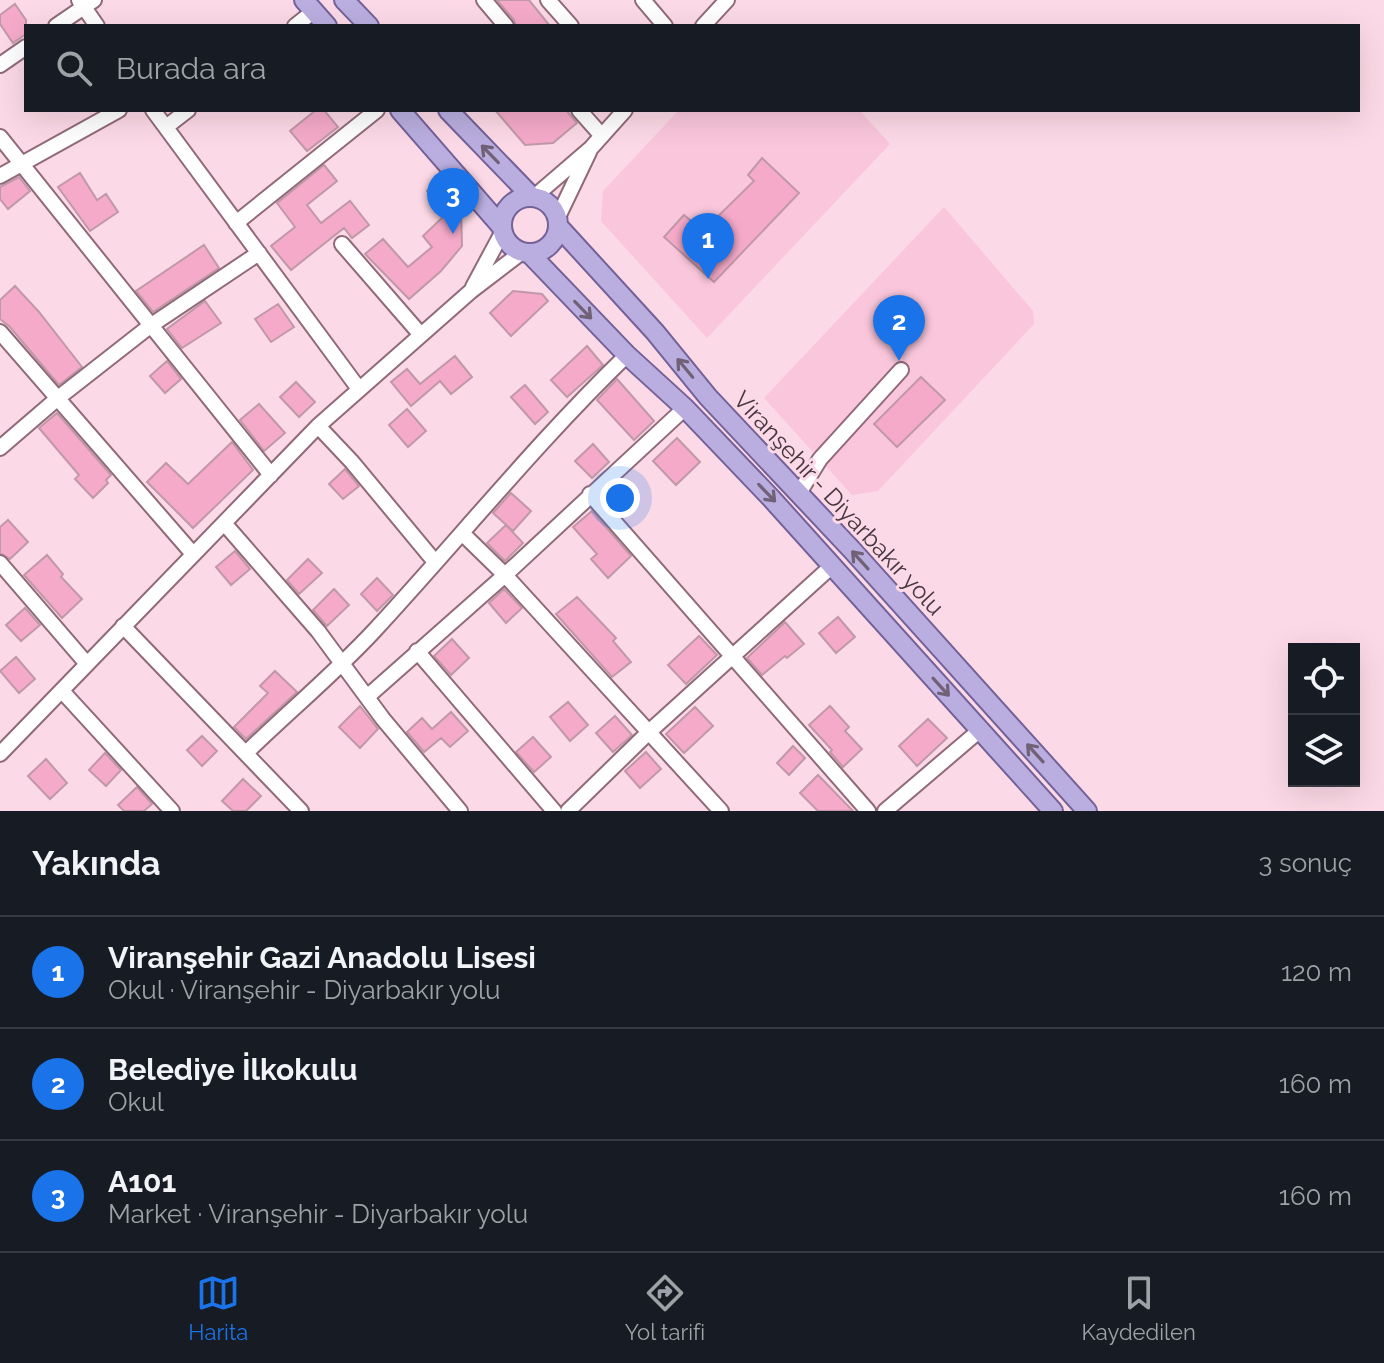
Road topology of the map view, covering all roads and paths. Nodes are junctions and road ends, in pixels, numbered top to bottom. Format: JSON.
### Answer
{"nodes":[{"id":1,"x":344,"y":0,"type":"edge"},
{"id":2,"x":484,"y":0,"type":"edge"},
{"id":3,"x":548,"y":0,"type":"edge"},
{"id":4,"x":643,"y":0,"type":"edge"},
{"id":5,"x":727,"y":0,"type":"edge"},
{"id":6,"x":86,"y":2,"type":"edge"},
{"id":7,"x":309,"y":6,"type":"edge"},
{"id":8,"x":58,"y":24,"type":"edge"},
{"id":9,"x":96,"y":24,"type":"edge"},
{"id":10,"x":296,"y":24,"type":"edge"},
{"id":11,"x":325,"y":24,"type":"edge"},
{"id":12,"x":367,"y":24,"type":"edge"},
{"id":13,"x":504,"y":24,"type":"edge"},
{"id":14,"x":569,"y":24,"type":"edge"},
{"id":15,"x":663,"y":24,"type":"edge"},
{"id":16,"x":705,"y":24,"type":"edge"},
{"id":17,"x":24,"y":48,"type":"edge"},
{"id":18,"x":0,"y":65,"type":"edge"},
{"id":19,"x":115,"y":112,"type":"edge"},
{"id":20,"x":155,"y":112,"type":"edge"},
{"id":21,"x":185,"y":112,"type":"edge"},
{"id":22,"x":375,"y":112,"type":"edge"},
{"id":23,"x":402,"y":112,"type":"edge"},
{"id":24,"x":450,"y":112,"type":"edge"},
{"id":25,"x":581,"y":112,"type":"edge"},
{"id":26,"x":623,"y":112,"type":"edge"},
{"id":27,"x":166,"y":127,"type":"junction"},
{"id":28,"x":602,"y":136,"type":"junction"},
{"id":29,"x":0,"y":137,"type":"edge"},
{"id":30,"x":591,"y":148,"type":"junction"},
{"id":31,"x":20,"y":164,"type":"junction"},
{"id":32,"x":0,"y":176,"type":"edge"},
{"id":33,"x":533,"y":197,"type":"junction"},
{"id":34,"x":558,"y":222,"type":"junction"},
{"id":35,"x":236,"y":223,"type":"junction"},
{"id":36,"x":502,"y":230,"type":"junction"},
{"id":37,"x":342,"y":244,"type":"dead end"},
{"id":38,"x":259,"y":253,"type":"junction"},
{"id":39,"x":526,"y":253,"type":"junction"},
{"id":40,"x":471,"y":291,"type":"junction"},
{"id":41,"x":150,"y":326,"type":"junction"},
{"id":42,"x":0,"y":332,"type":"edge"},
{"id":43,"x":421,"y":335,"type":"junction"},
{"id":44,"x":627,"y":355,"type":"junction"},
{"id":45,"x":901,"y":370,"type":"dead end"},
{"id":46,"x":359,"y":389,"type":"junction"},
{"id":47,"x":58,"y":398,"type":"junction"},
{"id":48,"x":685,"y":408,"type":"junction"},
{"id":49,"x":318,"y":426,"type":"junction"},
{"id":50,"x":0,"y":448,"type":"edge"},
{"id":51,"x":271,"y":475,"type":"junction"},
{"id":52,"x":799,"y":493,"type":"junction"},
{"id":53,"x":590,"y":494,"type":"junction"},
{"id":54,"x":224,"y":523,"type":"junction"},
{"id":55,"x":463,"y":534,"type":"junction"},
{"id":56,"x":193,"y":554,"type":"junction"},
{"id":57,"x":435,"y":562,"type":"junction"},
{"id":58,"x":0,"y":563,"type":"edge"},
{"id":59,"x":833,"y":565,"type":"junction"},
{"id":60,"x":505,"y":575,"type":"junction"},
{"id":61,"x":123,"y":626,"type":"junction"},
{"id":62,"x":417,"y":651,"type":"junction"},
{"id":63,"x":734,"y":655,"type":"junction"},
{"id":64,"x":342,"y":663,"type":"junction"},
{"id":65,"x":87,"y":664,"type":"junction"},
{"id":66,"x":62,"y":691,"type":"junction"},
{"id":67,"x":367,"y":697,"type":"junction"},
{"id":68,"x":980,"y":730,"type":"junction"},
{"id":69,"x":650,"y":731,"type":"junction"},
{"id":70,"x":246,"y":753,"type":"junction"},
{"id":71,"x":0,"y":754,"type":"edge"},
{"id":72,"x":172,"y":811,"type":"edge"},
{"id":73,"x":301,"y":811,"type":"edge"},
{"id":74,"x":460,"y":811,"type":"edge"},
{"id":75,"x":554,"y":811,"type":"edge"},
{"id":76,"x":568,"y":811,"type":"edge"},
{"id":77,"x":721,"y":811,"type":"edge"},
{"id":78,"x":868,"y":811,"type":"edge"},
{"id":79,"x":885,"y":811,"type":"edge"},
{"id":80,"x":1053,"y":811,"type":"edge"},
{"id":81,"x":1087,"y":811,"type":"edge"}],
"edges":[{"from":1,"to":12,"type":"main road"},
{"from":2,"to":13,"type":"street"},
{"from":3,"to":14,"type":"street"},
{"from":4,"to":15,"type":"street"},
{"from":5,"to":16,"type":"street"},
{"from":6,"to":8,"type":"street"},
{"from":6,"to":9,"type":"street"},
{"from":7,"to":10,"type":"street"},
{"from":7,"to":11,"type":"main road"},
{"from":17,"to":18,"type":"street"},
{"from":19,"to":31,"type":"street"},
{"from":20,"to":27,"type":"street"},
{"from":21,"to":27,"type":"street"},
{"from":22,"to":35,"type":"street"},
{"from":23,"to":36,"type":"main road"},
{"from":33,"to":24,"type":"main road","one_way":true},
{"from":25,"to":28,"type":"street"},
{"from":26,"to":28,"type":"street"},
{"from":27,"to":35,"type":"street"},
{"from":28,"to":30,"type":"street"},
{"from":29,"to":31,"type":"street"},
{"from":30,"to":33,"type":"street"},
{"from":30,"to":34,"type":"street"},
{"from":31,"to":32,"type":"street"},
{"from":31,"to":41,"type":"street"},
{"from":33,"to":34,"type":"main road"},
{"from":33,"to":36,"type":"main road"},
{"from":34,"to":39,"type":"main road"},
{"from":52,"to":34,"type":"main road","name":"Viranşehir - Diyarbakır yolu","one_way":true},
{"from":35,"to":38,"type":"street"},
{"from":36,"to":39,"type":"main road"},
{"from":36,"to":40,"type":"street"},
{"from":37,"to":43,"type":"street"},
{"from":38,"to":41,"type":"street"},
{"from":38,"to":46,"type":"street"},
{"from":39,"to":40,"type":"street"},
{"from":39,"to":44,"type":"main road","name":"Viranşehir - Diyarbakır yolu","one_way":true},
{"from":40,"to":43,"type":"street"},
{"from":41,"to":47,"type":"street"},
{"from":41,"to":51,"type":"street"},
{"from":42,"to":47,"type":"street"},
{"from":43,"to":46,"type":"street"},
{"from":44,"to":48,"type":"main road","name":"Viranşehir - Diyarbakır yolu"},
{"from":44,"to":55,"type":"street"},
{"from":45,"to":52,"type":"street"},
{"from":46,"to":49,"type":"street"},
{"from":47,"to":50,"type":"street"},
{"from":47,"to":56,"type":"street"},
{"from":48,"to":53,"type":"street"},
{"from":48,"to":59,"type":"main road","name":"Viranşehir - Diyarbakır yolu","one_way":true},
{"from":49,"to":51,"type":"street"},
{"from":49,"to":57,"type":"street"},
{"from":51,"to":54,"type":"street"},
{"from":81,"to":52,"type":"main road","name":"Viranşehir - Diyarbakır yolu","one_way":true},
{"from":53,"to":60,"type":"street"},
{"from":53,"to":63,"type":"street"},
{"from":54,"to":56,"type":"street"},
{"from":54,"to":64,"type":"street"},
{"from":55,"to":57,"type":"street"},
{"from":55,"to":60,"type":"street"},
{"from":56,"to":61,"type":"street"},
{"from":57,"to":64,"type":"street"},
{"from":58,"to":65,"type":"street"},
{"from":59,"to":63,"type":"street"},
{"from":59,"to":68,"type":"main road","name":"Viranşehir - Diyarbakır yolu","one_way":true},
{"from":60,"to":62,"type":"street"},
{"from":60,"to":69,"type":"street"},
{"from":61,"to":65,"type":"street"},
{"from":61,"to":70,"type":"street"},
{"from":62,"to":67,"type":"street"},
{"from":62,"to":75,"type":"street"},
{"from":63,"to":69,"type":"street"},
{"from":63,"to":78,"type":"street"},
{"from":64,"to":67,"type":"street"},
{"from":64,"to":70,"type":"street"},
{"from":65,"to":66,"type":"street"},
{"from":66,"to":71,"type":"street"},
{"from":66,"to":72,"type":"street"},
{"from":67,"to":74,"type":"street"},
{"from":68,"to":79,"type":"street"},
{"from":68,"to":80,"type":"main road","name":"Viranşehir - Diyarbakır yolu"},
{"from":69,"to":76,"type":"street"},
{"from":69,"to":77,"type":"street"},
{"from":70,"to":73,"type":"street"}]}
